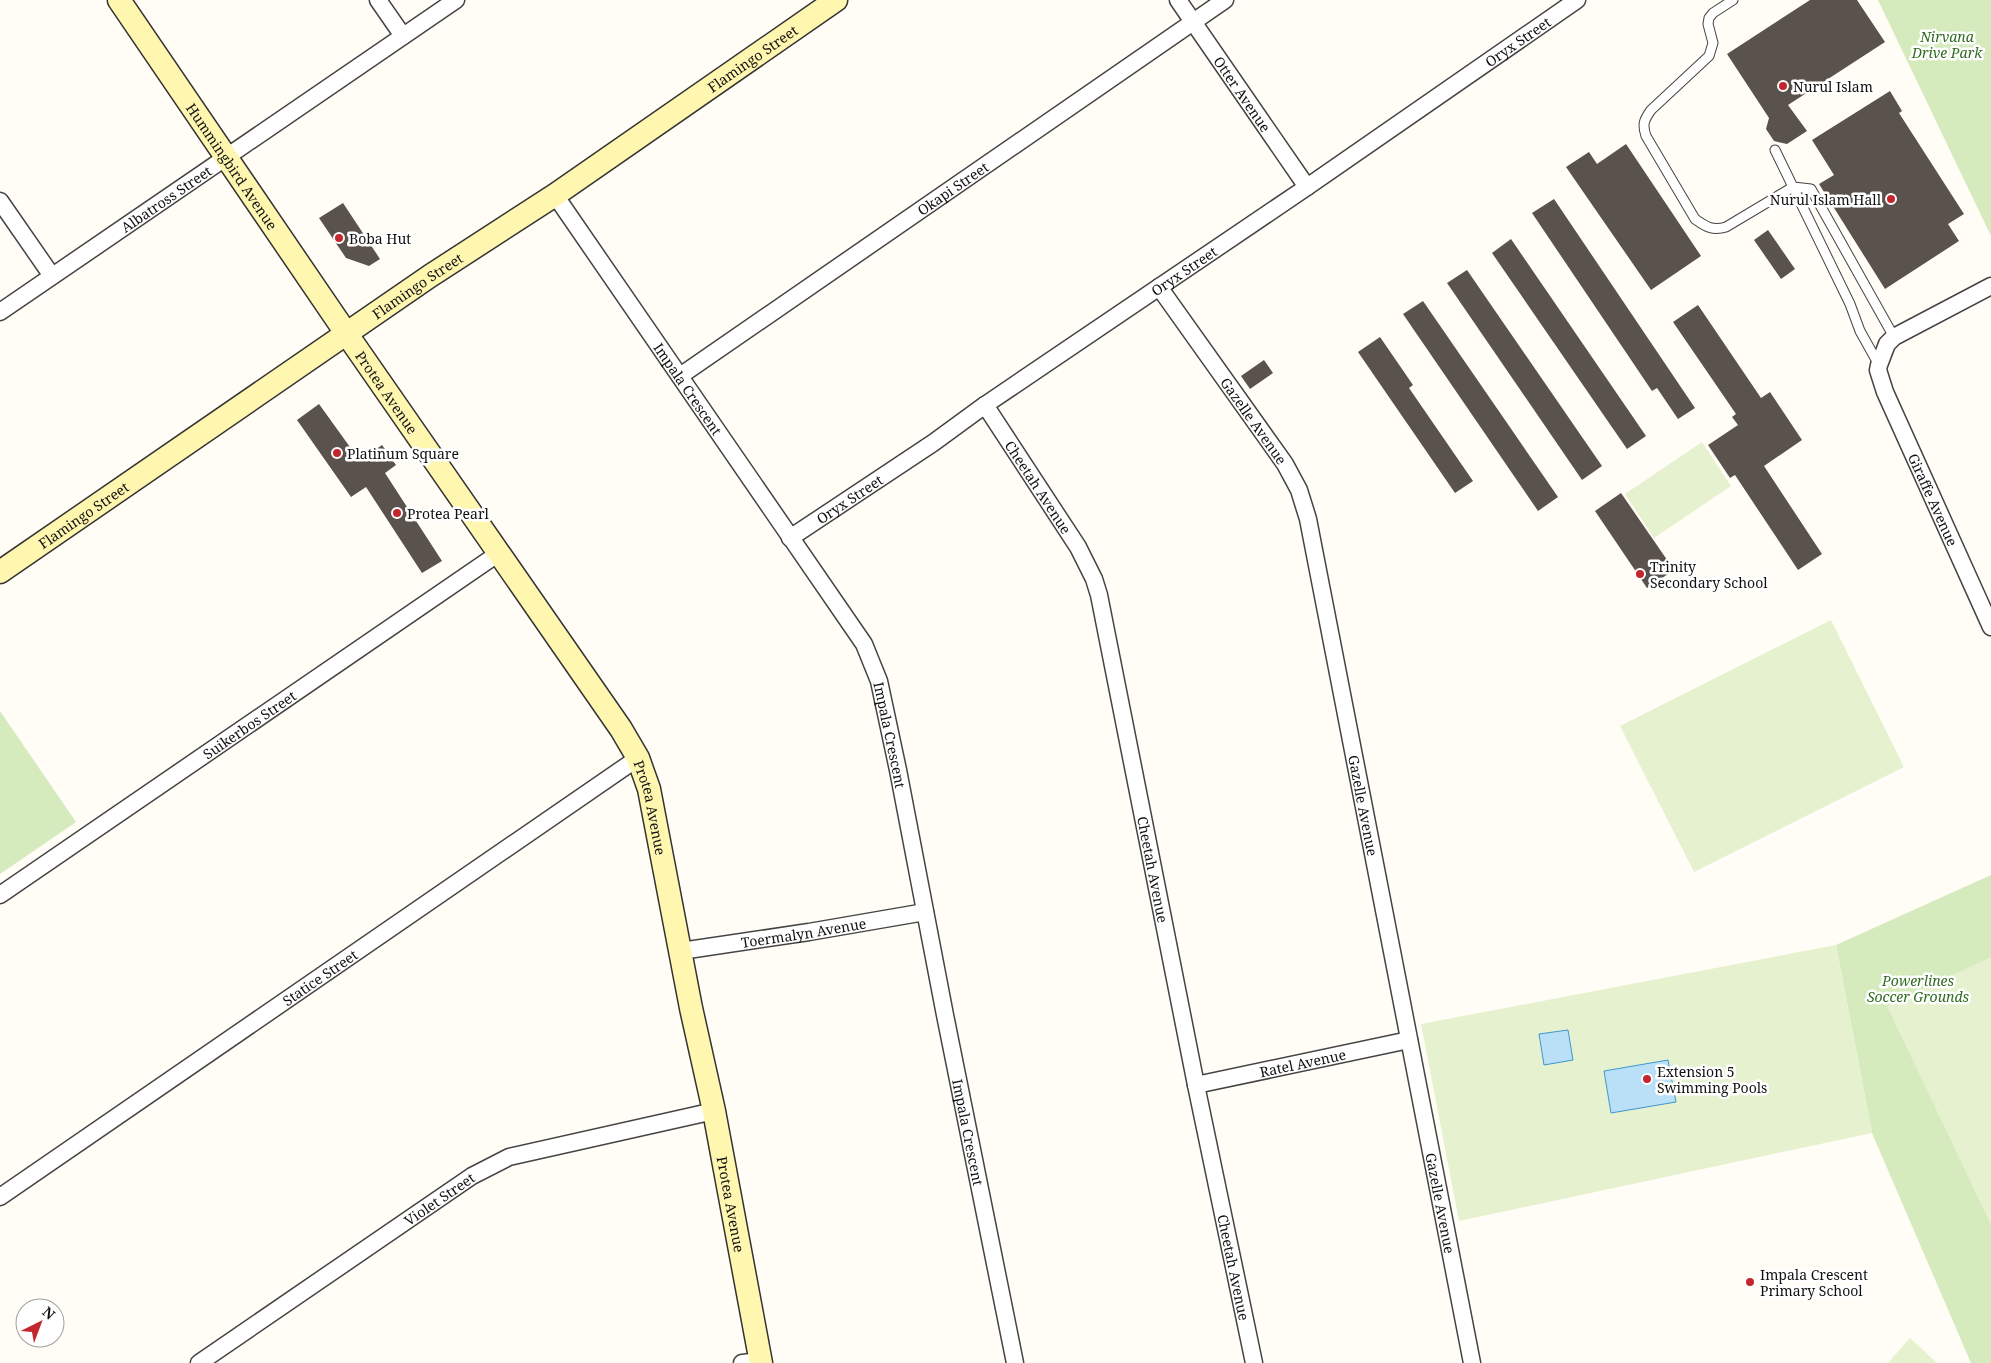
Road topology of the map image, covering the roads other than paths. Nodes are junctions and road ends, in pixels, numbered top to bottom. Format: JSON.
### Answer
{"nodes":[{"id":1,"x":119,"y":0,"type":"edge"},
{"id":2,"x":378,"y":0,"type":"edge"},
{"id":3,"x":456,"y":0,"type":"edge"},
{"id":4,"x":836,"y":0,"type":"edge"},
{"id":5,"x":1178,"y":0,"type":"edge"},
{"id":6,"x":1225,"y":0,"type":"edge"},
{"id":7,"x":1577,"y":0,"type":"edge"},
{"id":8,"x":1733,"y":0,"type":"edge"},
{"id":9,"x":1193,"y":22,"type":"junction"},
{"id":10,"x":403,"y":36,"type":"junction"},
{"id":11,"x":1775,"y":150,"type":"dead end"},
{"id":12,"x":226,"y":157,"type":"junction"},
{"id":13,"x":1307,"y":187,"type":"junction"},
{"id":14,"x":1793,"y":187,"type":"junction"},
{"id":15,"x":555,"y":195,"type":"junction"},
{"id":16,"x":0,"y":201,"type":"edge"},
{"id":17,"x":52,"y":276,"type":"junction"},
{"id":18,"x":1991,"y":286,"type":"edge"},
{"id":19,"x":1159,"y":287,"type":"junction"},
{"id":20,"x":0,"y":312,"type":"edge"},
{"id":21,"x":346,"y":333,"type":"junction"},
{"id":22,"x":1894,"y":337,"type":"junction"},
{"id":23,"x":1878,"y":368,"type":"junction"},
{"id":24,"x":680,"y":376,"type":"junction"},
{"id":25,"x":985,"y":405,"type":"junction"},
{"id":26,"x":790,"y":538,"type":"junction"},
{"id":27,"x":499,"y":553,"type":"junction"},
{"id":28,"x":0,"y":572,"type":"edge"},
{"id":29,"x":1991,"y":626,"type":"edge"},
{"id":30,"x":638,"y":758,"type":"junction"},
{"id":31,"x":0,"y":895,"type":"edge"},
{"id":32,"x":925,"y":912,"type":"junction"},
{"id":33,"x":680,"y":951,"type":"junction"},
{"id":34,"x":1410,"y":1040,"type":"junction"},
{"id":35,"x":1196,"y":1085,"type":"junction"},
{"id":36,"x":714,"y":1111,"type":"junction"},
{"id":37,"x":0,"y":1196,"type":"edge"},
{"id":38,"x":755,"y":1362,"type":"edge"},
{"id":39,"x":200,"y":1363,"type":"edge"},
{"id":40,"x":1015,"y":1363,"type":"edge"},
{"id":41,"x":1254,"y":1363,"type":"edge"},
{"id":42,"x":1472,"y":1363,"type":"edge"}],
"edges":[{"from":1,"to":12,"type":"street","name":"Hummingbird Avenue"},
{"from":2,"to":10,"type":"street"},
{"from":3,"to":10,"type":"street","name":"Albatross Street"},
{"from":4,"to":15,"type":"street","name":"Flamingo Street"},
{"from":5,"to":9,"type":"street","name":"Otter Avenue"},
{"from":6,"to":9,"type":"street","name":"Okapi Street"},
{"from":7,"to":13,"type":"street","name":"Oryx Street"},
{"from":8,"to":14,"type":"lane"},
{"from":9,"to":13,"type":"street","name":"Otter Avenue"},
{"from":9,"to":24,"type":"street","name":"Okapi Street"},
{"from":10,"to":12,"type":"street","name":"Albatross Street"},
{"from":11,"to":14,"type":"lane"},
{"from":12,"to":17,"type":"street","name":"Albatross Street"},
{"from":12,"to":21,"type":"street","name":"Hummingbird Avenue"},
{"from":13,"to":19,"type":"street","name":"Oryx Street"},
{"from":14,"to":22,"type":"lane"},
{"from":14,"to":23,"type":"lane"},
{"from":15,"to":21,"type":"street","name":"Flamingo Street"},
{"from":15,"to":24,"type":"street","name":"Impala Crescent"},
{"from":16,"to":17,"type":"street"},
{"from":17,"to":20,"type":"street","name":"Albatross Street"},
{"from":18,"to":22,"type":"street"},
{"from":19,"to":25,"type":"street","name":"Oryx Street"},
{"from":19,"to":34,"type":"street","name":"Gazelle Avenue"},
{"from":21,"to":27,"type":"street","name":"Protea Avenue"},
{"from":21,"to":28,"type":"street","name":"Flamingo Street"},
{"from":22,"to":23,"type":"street"},
{"from":23,"to":29,"type":"street","name":"Giraffe Avenue"},
{"from":24,"to":26,"type":"street","name":"Impala Crescent"},
{"from":25,"to":26,"type":"street","name":"Oryx Street"},
{"from":25,"to":35,"type":"street","name":"Cheetah Avenue"},
{"from":26,"to":32,"type":"street","name":"Impala Crescent"},
{"from":27,"to":30,"type":"street","name":"Protea Avenue"},
{"from":27,"to":31,"type":"street","name":"Suikerbos Street"},
{"from":30,"to":33,"type":"street","name":"Protea Avenue"},
{"from":30,"to":37,"type":"street","name":"Statice Street"},
{"from":32,"to":33,"type":"street","name":"Toermalyn Avenue"},
{"from":32,"to":40,"type":"street","name":"Impala Crescent"},
{"from":33,"to":36,"type":"street","name":"Protea Avenue"},
{"from":34,"to":35,"type":"street","name":"Ratel Avenue"},
{"from":34,"to":42,"type":"street","name":"Gazelle Avenue"},
{"from":35,"to":41,"type":"street","name":"Cheetah Avenue"},
{"from":36,"to":38,"type":"street","name":"Protea Avenue"},
{"from":36,"to":39,"type":"street","name":"Violet Street"}]}
